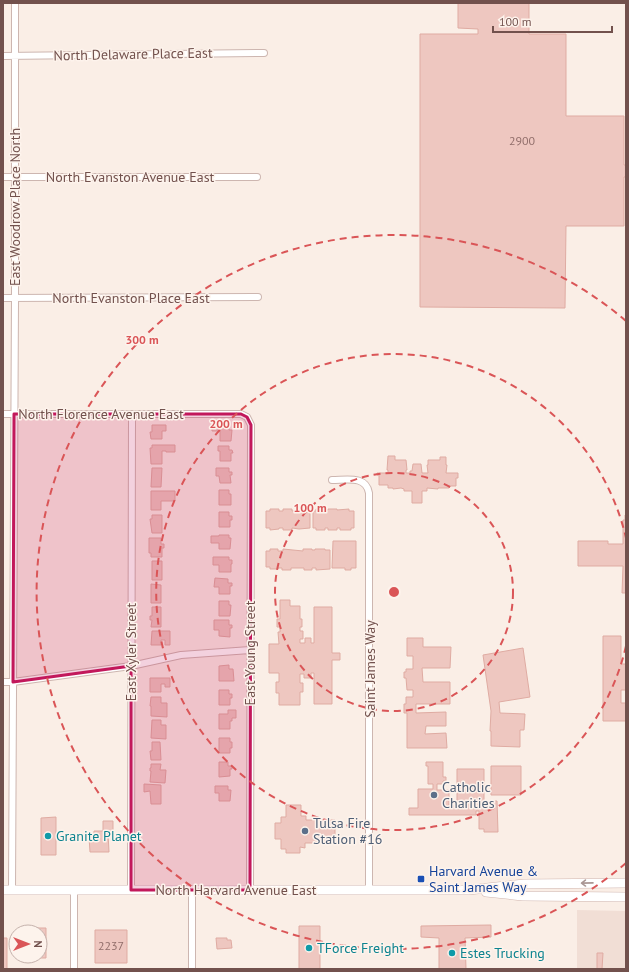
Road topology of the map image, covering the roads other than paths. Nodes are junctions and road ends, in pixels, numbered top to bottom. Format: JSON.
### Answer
{"nodes":[{"id":1,"x":15,"y":3,"type":"edge"},
{"id":2,"x":264,"y":53,"type":"dead end"},
{"id":3,"x":3,"y":56,"type":"edge"},
{"id":4,"x":15,"y":56,"type":"junction"},
{"id":5,"x":14,"y":176,"type":"junction"},
{"id":6,"x":3,"y":177,"type":"edge"},
{"id":7,"x":257,"y":177,"type":"dead end"},
{"id":8,"x":258,"y":297,"type":"dead end"},
{"id":9,"x":3,"y":298,"type":"edge"},
{"id":10,"x":15,"y":298,"type":"junction"},
{"id":11,"x":3,"y":414,"type":"edge"},
{"id":12,"x":14,"y":414,"type":"junction"},
{"id":13,"x":132,"y":415,"type":"junction"},
{"id":14,"x":247,"y":417,"type":"joint"},
{"id":15,"x":332,"y":480,"type":"dead end"},
{"id":16,"x":250,"y":650,"type":"junction"},
{"id":17,"x":131,"y":666,"type":"junction"},
{"id":18,"x":3,"y":682,"type":"edge"},
{"id":19,"x":13,"y":682,"type":"junction"},
{"id":20,"x":626,"y":883,"type":"edge"},
{"id":21,"x":8,"y":890,"type":"edge"},
{"id":22,"x":74,"y":890,"type":"junction"},
{"id":23,"x":131,"y":890,"type":"junction"},
{"id":24,"x":192,"y":890,"type":"junction"},
{"id":25,"x":250,"y":890,"type":"junction"},
{"id":26,"x":369,"y":890,"type":"junction"},
{"id":27,"x":469,"y":890,"type":"junction"},
{"id":28,"x":626,"y":897,"type":"edge"},
{"id":29,"x":74,"y":969,"type":"edge"},
{"id":30,"x":192,"y":969,"type":"edge"}],
"edges":[{"from":1,"to":4,"type":"street","name":"East Woodrow Place North"},
{"from":2,"to":4,"type":"street","name":"North Delaware Place East"},
{"from":3,"to":4,"type":"street","name":"North Delaware Place East"},
{"from":4,"to":5,"type":"street","name":"East Woodrow Place North"},
{"from":5,"to":6,"type":"street","name":"North Evanston Avenue East"},
{"from":5,"to":7,"type":"street","name":"North Evanston Avenue East"},
{"from":5,"to":10,"type":"street","name":"East Woodrow Place North"},
{"from":8,"to":10,"type":"street","name":"North Evanston Place East"},
{"from":9,"to":10,"type":"street","name":"North Evanston Place East"},
{"from":10,"to":12,"type":"street","name":"East Woodrow Place North"},
{"from":11,"to":12,"type":"street","name":"North Florence Avenue East"},
{"from":12,"to":13,"type":"street","name":"North Florence Avenue East"},
{"from":12,"to":19,"type":"street","name":"East Woodrow Place North"},
{"from":13,"to":14,"type":"street","name":"North Florence Avenue East"},
{"from":13,"to":17,"type":"street","name":"East Xyler Street"},
{"from":14,"to":16,"type":"street","name":"East Young Street"},
{"from":15,"to":26,"type":"street","name":"Saint James Way"},
{"from":16,"to":17,"type":"street"},
{"from":16,"to":25,"type":"street","name":"East Young Street"},
{"from":17,"to":19,"type":"street"},
{"from":17,"to":23,"type":"street","name":"East Xyler Street"},
{"from":18,"to":19,"type":"street"},
{"from":19,"to":21,"type":"street","name":"East Woodrow Place North"},
{"from":20,"to":27,"type":"main road","name":"North Harvard Avenue East","one_way":true},
{"from":21,"to":22,"type":"main road","name":"North Harvard Avenue East"},
{"from":22,"to":23,"type":"main road","name":"North Harvard Avenue East"},
{"from":22,"to":29,"type":"street"},
{"from":23,"to":24,"type":"main road","name":"North Harvard Avenue East"},
{"from":24,"to":25,"type":"main road","name":"North Harvard Avenue East"},
{"from":24,"to":30,"type":"street"},
{"from":25,"to":26,"type":"main road","name":"North Harvard Avenue East"},
{"from":26,"to":27,"type":"main road","name":"North Harvard Avenue East"},
{"from":27,"to":28,"type":"main road","name":"North Harvard Avenue East"}]}
